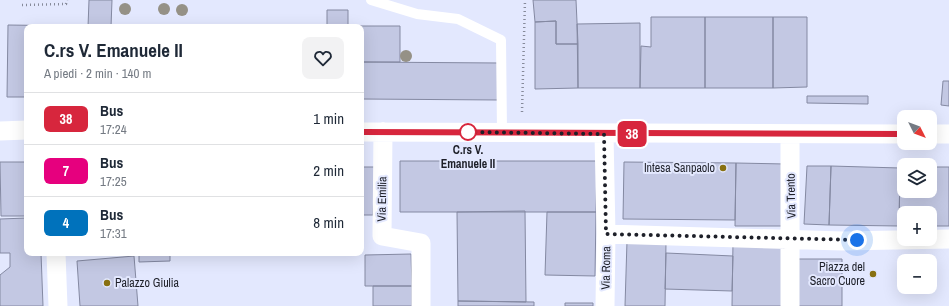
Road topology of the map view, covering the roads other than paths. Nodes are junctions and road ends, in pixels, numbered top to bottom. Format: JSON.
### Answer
{"nodes":[{"id":1,"x":371,"y":0,"type":"edge"},
{"id":2,"x":24,"y":130,"type":"edge"},
{"id":3,"x":0,"y":131,"type":"edge"},
{"id":4,"x":364,"y":132,"type":"edge"},
{"id":5,"x":383,"y":132,"type":"junction"},
{"id":6,"x":502,"y":132,"type":"junction"},
{"id":7,"x":604,"y":134,"type":"junction"},
{"id":8,"x":790,"y":134,"type":"junction"},
{"id":9,"x":897,"y":134,"type":"edge"},
{"id":10,"x":937,"y":134,"type":"edge"},
{"id":11,"x":949,"y":134,"type":"edge"},
{"id":12,"x":606,"y":234,"type":"junction"},
{"id":13,"x":791,"y":239,"type":"junction"},
{"id":14,"x":949,"y":239,"type":"edge"},
{"id":15,"x":56,"y":256,"type":"edge"},
{"id":16,"x":58,"y":306,"type":"edge"},
{"id":17,"x":422,"y":306,"type":"edge"},
{"id":18,"x":605,"y":306,"type":"edge"},
{"id":19,"x":790,"y":306,"type":"edge"}],
"edges":[{"from":1,"to":6,"type":"lane"},
{"from":2,"to":3,"type":"street"},
{"from":4,"to":5,"type":"street"},
{"from":5,"to":6,"type":"street"},
{"from":5,"to":17,"type":"street","name":"Via Emilia"},
{"from":6,"to":7,"type":"street"},
{"from":7,"to":8,"type":"street"},
{"from":7,"to":12,"type":"street","name":"Via Roma"},
{"from":8,"to":9,"type":"street"},
{"from":8,"to":13,"type":"street","name":"Via Trento"},
{"from":10,"to":11,"type":"street"},
{"from":12,"to":13,"type":"street"},
{"from":12,"to":18,"type":"street","name":"Via Roma"},
{"from":13,"to":14,"type":"street"},
{"from":13,"to":19,"type":"street","name":"Via Trento"},
{"from":15,"to":16,"type":"street"}]}
